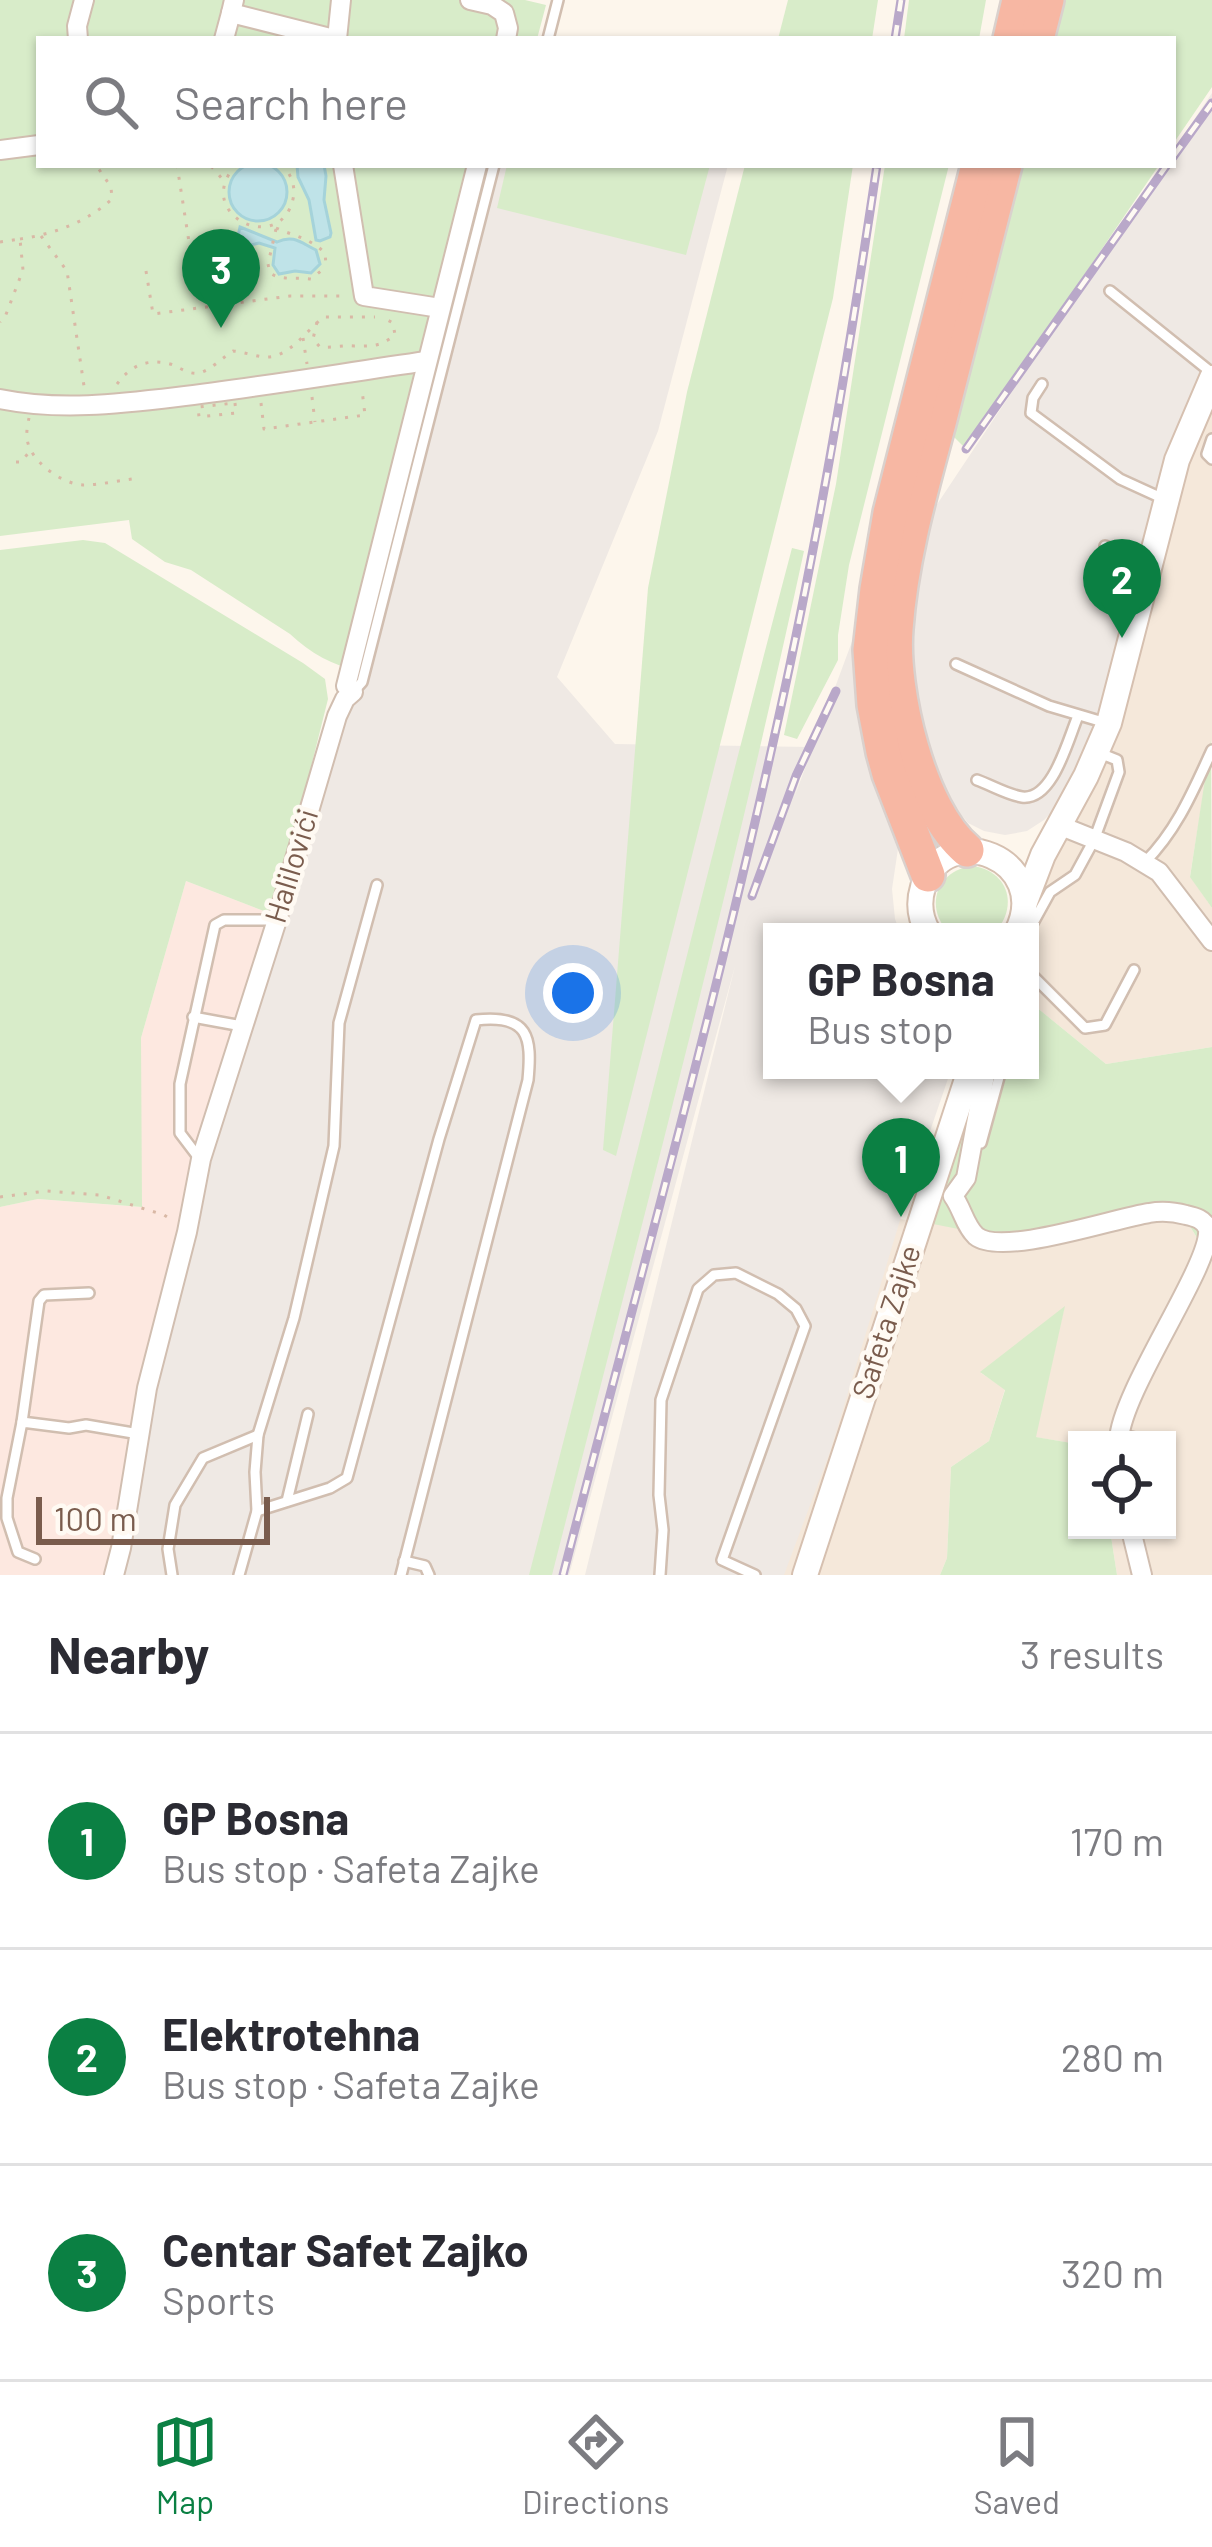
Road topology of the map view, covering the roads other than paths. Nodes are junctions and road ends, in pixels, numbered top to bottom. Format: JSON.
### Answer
{"nodes":[{"id":1,"x":84,"y":0,"type":"edge"},
{"id":2,"x":341,"y":0,"type":"edge"},
{"id":3,"x":470,"y":0,"type":"edge"},
{"id":4,"x":558,"y":0,"type":"edge"},
{"id":5,"x":232,"y":6,"type":"edge"},
{"id":6,"x":1039,"y":12,"type":"edge"},
{"id":7,"x":78,"y":36,"type":"edge"},
{"id":8,"x":225,"y":36,"type":"edge"},
{"id":9,"x":327,"y":36,"type":"edge"},
{"id":10,"x":336,"y":36,"type":"edge"},
{"id":11,"x":507,"y":36,"type":"edge"},
{"id":12,"x":549,"y":36,"type":"edge"},
{"id":13,"x":1013,"y":36,"type":"edge"},
{"id":14,"x":36,"y":146,"type":"edge"},
{"id":15,"x":0,"y":150,"type":"edge"},
{"id":16,"x":343,"y":168,"type":"edge"},
{"id":17,"x":476,"y":168,"type":"edge"},
{"id":18,"x":493,"y":168,"type":"edge"},
{"id":19,"x":977,"y":168,"type":"edge"},
{"id":20,"x":1004,"y":168,"type":"edge"},
{"id":21,"x":1110,"y":291,"type":"dead end"},
{"id":22,"x":440,"y":308,"type":"junction"},
{"id":23,"x":427,"y":361,"type":"junction"},
{"id":24,"x":1212,"y":376,"type":"edge"},
{"id":25,"x":1042,"y":384,"type":"dead end"},
{"id":26,"x":0,"y":399,"type":"edge"},
{"id":27,"x":1212,"y":439,"type":"edge"},
{"id":28,"x":1212,"y":459,"type":"edge"},
{"id":29,"x":1166,"y":500,"type":"junction"},
{"id":30,"x":1105,"y":546,"type":"dead end"},
{"id":31,"x":1150,"y":565,"type":"junction"},
{"id":32,"x":956,"y":664,"type":"dead end"},
{"id":33,"x":350,"y":689,"type":"junction"},
{"id":34,"x":1078,"y":716,"type":"junction"},
{"id":35,"x":1108,"y":723,"type":"junction"},
{"id":36,"x":1212,"y":751,"type":"edge"},
{"id":37,"x":1097,"y":752,"type":"junction"},
{"id":38,"x":977,"y":780,"type":"dead end"},
{"id":39,"x":1072,"y":800,"type":"junction"},
{"id":40,"x":1061,"y":826,"type":"junction"},
{"id":41,"x":1094,"y":840,"type":"junction"},
{"id":42,"x":976,"y":851,"type":"junction"},
{"id":43,"x":1145,"y":862,"type":"junction"},
{"id":44,"x":928,"y":875,"type":"junction"},
{"id":45,"x":377,"y":885,"type":"dead end"},
{"id":46,"x":277,"y":920,"type":"junction"},
{"id":47,"x":925,"y":923,"type":"edge"},
{"id":48,"x":1023,"y":923,"type":"edge"},
{"id":49,"x":1023,"y":923,"type":"edge"},
{"id":50,"x":1024,"y":923,"type":"edge"},
{"id":51,"x":1212,"y":941,"type":"edge"},
{"id":52,"x":1134,"y":970,"type":"dead end"},
{"id":53,"x":1039,"y":982,"type":"edge"},
{"id":54,"x":193,"y":1017,"type":"junction"},
{"id":55,"x":242,"y":1026,"type":"junction"},
{"id":56,"x":955,"y":1079,"type":"edge"},
{"id":57,"x":969,"y":1079,"type":"edge"},
{"id":58,"x":984,"y":1079,"type":"edge"},
{"id":59,"x":998,"y":1079,"type":"edge"},
{"id":60,"x":201,"y":1159,"type":"junction"},
{"id":61,"x":953,"y":1204,"type":"junction"},
{"id":62,"x":89,"y":1293,"type":"dead end"},
{"id":63,"x":883,"y":1369,"type":"dead end"},
{"id":64,"x":308,"y":1414,"type":"dead end"},
{"id":65,"x":22,"y":1422,"type":"junction"},
{"id":66,"x":1121,"y":1431,"type":"edge"},
{"id":67,"x":139,"y":1435,"type":"junction"},
{"id":68,"x":258,"y":1435,"type":"junction"},
{"id":69,"x":287,"y":1501,"type":"junction"},
{"id":70,"x":257,"y":1511,"type":"junction"},
{"id":71,"x":1133,"y":1539,"type":"edge"},
{"id":72,"x":35,"y":1558,"type":"dead end"},
{"id":73,"x":404,"y":1561,"type":"junction"},
{"id":74,"x":114,"y":1575,"type":"edge"},
{"id":75,"x":172,"y":1575,"type":"edge"},
{"id":76,"x":239,"y":1575,"type":"edge"},
{"id":77,"x":401,"y":1575,"type":"edge"},
{"id":78,"x":429,"y":1575,"type":"edge"},
{"id":79,"x":660,"y":1575,"type":"edge"},
{"id":80,"x":755,"y":1575,"type":"edge"},
{"id":81,"x":794,"y":1575,"type":"edge"},
{"id":82,"x":809,"y":1575,"type":"edge"},
{"id":83,"x":1142,"y":1575,"type":"edge"}],
"edges":[{"from":1,"to":7,"type":"street"},
{"from":2,"to":10,"type":"street"},
{"from":3,"to":11,"type":"street"},
{"from":4,"to":12,"type":"lane"},
{"from":5,"to":8,"type":"street"},
{"from":5,"to":9,"type":"street"},
{"from":6,"to":13,"type":"highway"},
{"from":14,"to":15,"type":"street"},
{"from":16,"to":22,"type":"street"},
{"from":17,"to":22,"type":"street"},
{"from":18,"to":33,"type":"lane","name":"Halilovići"},
{"from":19,"to":44,"type":"highway"},
{"from":20,"to":42,"type":"highway"},
{"from":21,"to":24,"type":"lane"},
{"from":22,"to":23,"type":"street"},
{"from":23,"to":26,"type":"street"},
{"from":23,"to":33,"type":"street"},
{"from":24,"to":29,"type":"main road"},
{"from":25,"to":29,"type":"lane"},
{"from":27,"to":28,"type":"lane"},
{"from":29,"to":31,"type":"main road"},
{"from":30,"to":31,"type":"lane"},
{"from":31,"to":35,"type":"main road"},
{"from":32,"to":34,"type":"lane"},
{"from":33,"to":46,"type":"street","name":"Halilovići"},
{"from":34,"to":35,"type":"lane"},
{"from":34,"to":38,"type":"lane"},
{"from":35,"to":37,"type":"main road"},
{"from":36,"to":43,"type":"lane"},
{"from":37,"to":39,"type":"main road"},
{"from":37,"to":41,"type":"lane"},
{"from":39,"to":40,"type":"main road"},
{"from":39,"to":42,"type":"main road"},
{"from":40,"to":41,"type":"street"},
{"from":40,"to":49,"type":"main road"},
{"from":41,"to":43,"type":"street"},
{"from":41,"to":50,"type":"lane"},
{"from":42,"to":44,"type":"main road"},
{"from":42,"to":48,"type":"main road"},
{"from":43,"to":51,"type":"street"},
{"from":44,"to":47,"type":"main road"},
{"from":45,"to":68,"type":"lane"},
{"from":46,"to":54,"type":"lane"},
{"from":46,"to":55,"type":"street","name":"Halilovići"},
{"from":52,"to":53,"type":"lane"},
{"from":54,"to":55,"type":"lane"},
{"from":54,"to":60,"type":"lane"},
{"from":55,"to":60,"type":"street","name":"Halilovići"},
{"from":56,"to":81,"type":"main road","name":"Safeta Zajke"},
{"from":57,"to":61,"type":"main road","name":"Safeta Zajke"},
{"from":58,"to":61,"type":"street"},
{"from":59,"to":61,"type":"lane"},
{"from":60,"to":67,"type":"street","name":"Halilovići"},
{"from":61,"to":66,"type":"street"},
{"from":61,"to":82,"type":"main road","name":"Safeta Zajke"},
{"from":62,"to":65,"type":"lane"},
{"from":63,"to":82,"type":"street"},
{"from":64,"to":69,"type":"lane"},
{"from":65,"to":67,"type":"lane"},
{"from":65,"to":72,"type":"lane"},
{"from":67,"to":74,"type":"street","name":"Halilovići"},
{"from":68,"to":70,"type":"lane"},
{"from":68,"to":75,"type":"lane"},
{"from":69,"to":70,"type":"lane"},
{"from":69,"to":73,"type":"lane"},
{"from":70,"to":76,"type":"lane"},
{"from":71,"to":83,"type":"street"},
{"from":73,"to":77,"type":"lane"},
{"from":73,"to":78,"type":"lane"},
{"from":79,"to":80,"type":"lane"}]}
